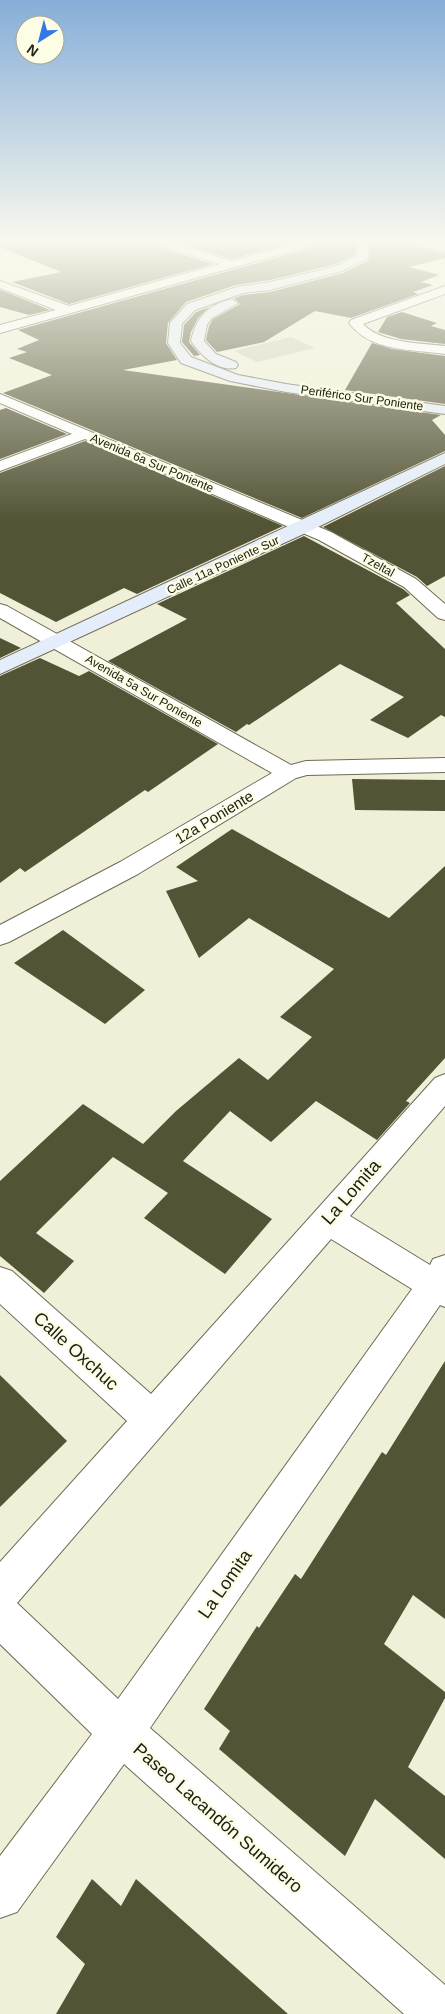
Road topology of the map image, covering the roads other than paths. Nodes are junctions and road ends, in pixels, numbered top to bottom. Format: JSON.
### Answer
{"nodes":[{"id":1,"x":175,"y":334,"type":"edge"},
{"id":2,"x":198,"y":334,"type":"edge"},
{"id":3,"x":366,"y":334,"type":"edge"},
{"id":4,"x":445,"y":350,"type":"edge"},
{"id":5,"x":0,"y":398,"type":"edge"},
{"id":6,"x":445,"y":398,"type":"edge"},
{"id":7,"x":445,"y":410,"type":"edge"},
{"id":8,"x":85,"y":434,"type":"junction"},
{"id":9,"x":445,"y":458,"type":"edge"},
{"id":10,"x":0,"y":466,"type":"edge"},
{"id":11,"x":304,"y":527,"type":"junction"},
{"id":12,"x":342,"y":528,"type":"dead end"},
{"id":13,"x":325,"y":536,"type":"junction"},
{"id":14,"x":0,"y":610,"type":"edge"},
{"id":15,"x":445,"y":614,"type":"edge"},
{"id":16,"x":66,"y":647,"type":"junction"},
{"id":17,"x":4,"y":676,"type":"edge"},
{"id":18,"x":445,"y":765,"type":"edge"},
{"id":19,"x":288,"y":773,"type":"junction"},
{"id":20,"x":0,"y":936,"type":"edge"},
{"id":21,"x":445,"y":1086,"type":"edge"},
{"id":22,"x":327,"y":1220,"type":"junction"},
{"id":23,"x":0,"y":1282,"type":"edge"},
{"id":24,"x":441,"y":1283,"type":"edge"},
{"id":25,"x":152,"y":1419,"type":"junction"},
{"id":26,"x":0,"y":1592,"type":"edge"},
{"id":27,"x":0,"y":1615,"type":"edge"},
{"id":28,"x":121,"y":1732,"type":"junction"},
{"id":29,"x":0,"y":1895,"type":"edge"},
{"id":30,"x":441,"y":2014,"type":"edge"}],
"edges":[{"from":1,"to":7,"type":"main road","name":"Periférico Sur Poniente"},
{"from":2,"to":6,"type":"main road","name":"Periférico Sur Poniente"},
{"from":3,"to":4,"type":"street"},
{"from":5,"to":8,"type":"street","name":"Avenida 6a Sur Poniente"},
{"from":8,"to":10,"type":"street"},
{"from":8,"to":11,"type":"street","name":"Avenida 6a Sur Poniente"},
{"from":9,"to":11,"type":"main road","name":"Calle 11a Poniente Sur"},
{"from":11,"to":13,"type":"street","name":"Tzeltal"},
{"from":11,"to":16,"type":"main road","name":"Calle 11a Poniente Sur"},
{"from":12,"to":13,"type":"main road","name":"Calle 11a Poniente Sur"},
{"from":13,"to":15,"type":"street","name":"Tzeltal"},
{"from":13,"to":16,"type":"main road","name":"Calle 11a Poniente Sur"},
{"from":14,"to":16,"type":"street","name":"Avenida 5a Sur Poniente"},
{"from":16,"to":17,"type":"main road","name":"Calle 11a Poniente Sur"},
{"from":16,"to":19,"type":"street","name":"Avenida 5a Sur Poniente"},
{"from":18,"to":19,"type":"street","name":"12a Poniente"},
{"from":19,"to":20,"type":"street","name":"12a Poniente"},
{"from":21,"to":22,"type":"street","name":"La Lomita"},
{"from":22,"to":24,"type":"street"},
{"from":22,"to":25,"type":"street","name":"La Lomita"},
{"from":23,"to":25,"type":"street","name":"Calle Oxchuc"},
{"from":24,"to":28,"type":"street","name":"La Lomita"},
{"from":25,"to":26,"type":"street","name":"La Lomita"},
{"from":27,"to":28,"type":"street","name":"Paseo Lacandón Sumidero"},
{"from":28,"to":29,"type":"street","name":"La Lomita"},
{"from":28,"to":30,"type":"street","name":"Paseo Lacandón Sumidero"}]}
